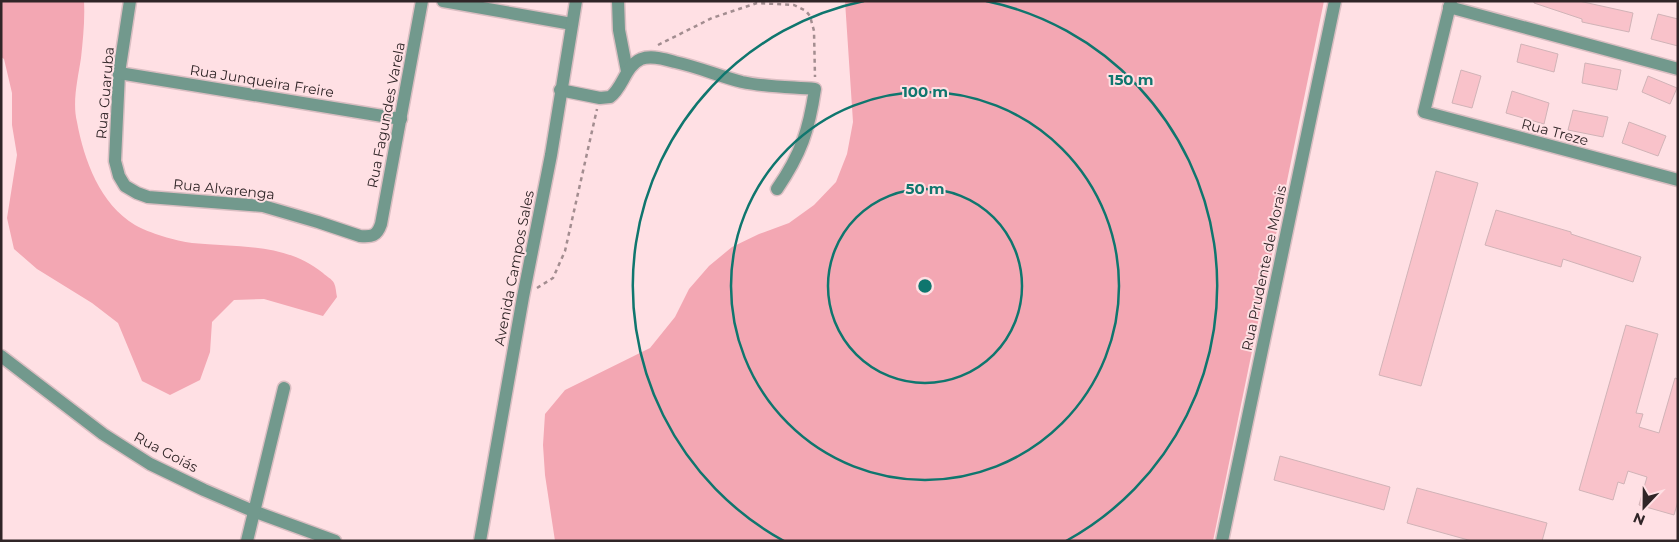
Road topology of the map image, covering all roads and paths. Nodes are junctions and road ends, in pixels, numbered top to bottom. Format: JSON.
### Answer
{"nodes":[{"id":1,"x":130,"y":1,"type":"edge"},
{"id":2,"x":422,"y":1,"type":"edge"},
{"id":3,"x":442,"y":1,"type":"edge"},
{"id":4,"x":576,"y":1,"type":"edge"},
{"id":5,"x":618,"y":1,"type":"edge"},
{"id":6,"x":1335,"y":1,"type":"edge"},
{"id":7,"x":1450,"y":4,"type":"edge"},
{"id":8,"x":572,"y":24,"type":"junction"},
{"id":9,"x":642,"y":59,"type":"junction"},
{"id":10,"x":1678,"y":69,"type":"edge"},
{"id":11,"x":627,"y":71,"type":"junction"},
{"id":12,"x":119,"y":72,"type":"junction"},
{"id":13,"x":815,"y":89,"type":"junction"},
{"id":14,"x":560,"y":90,"type":"junction"},
{"id":15,"x":600,"y":98,"type":"junction"},
{"id":16,"x":401,"y":119,"type":"junction"},
{"id":17,"x":1678,"y":180,"type":"edge"},
{"id":18,"x":125,"y":186,"type":"joint"},
{"id":19,"x":777,"y":189,"type":"dead end"},
{"id":20,"x":377,"y":234,"type":"joint"},
{"id":21,"x":523,"y":297,"type":"junction"},
{"id":22,"x":1,"y":356,"type":"edge"},
{"id":23,"x":284,"y":388,"type":"dead end"},
{"id":24,"x":253,"y":510,"type":"junction"},
{"id":25,"x":247,"y":541,"type":"edge"},
{"id":26,"x":335,"y":541,"type":"edge"},
{"id":27,"x":480,"y":541,"type":"edge"},
{"id":28,"x":1222,"y":541,"type":"edge"}],
"edges":[{"from":1,"to":12,"type":"street","name":"Rua Guaruba"},
{"from":2,"to":16,"type":"street","name":"Rua Fagundes Varela"},
{"from":3,"to":8,"type":"street"},
{"from":4,"to":8,"type":"street","name":"Avenida Campos Sales"},
{"from":5,"to":11,"type":"street"},
{"from":6,"to":28,"type":"street","name":"Rua Prudente de Morais"},
{"from":7,"to":10,"type":"street"},
{"from":7,"to":17,"type":"street","name":"Rua Treze"},
{"from":8,"to":14,"type":"street","name":"Avenida Campos Sales"},
{"from":9,"to":11,"type":"street"},
{"from":9,"to":13,"type":"street"},
{"from":9,"to":13,"type":"path"},
{"from":11,"to":15,"type":"street"},
{"from":12,"to":16,"type":"street","name":"Rua Junqueira Freire"},
{"from":12,"to":18,"type":"street","name":"Rua Guaruba"},
{"from":13,"to":19,"type":"street"},
{"from":14,"to":15,"type":"street"},
{"from":14,"to":21,"type":"street","name":"Avenida Campos Sales"},
{"from":15,"to":21,"type":"path"},
{"from":16,"to":20,"type":"street","name":"Rua Fagundes Varela"},
{"from":18,"to":20,"type":"street","name":"Rua Alvarenga"},
{"from":21,"to":27,"type":"street","name":"Avenida Campos Sales"},
{"from":22,"to":24,"type":"street","name":"Rua Goiás"},
{"from":23,"to":24,"type":"street"},
{"from":24,"to":25,"type":"street"},
{"from":24,"to":26,"type":"street","name":"Rua Goiás"}]}
